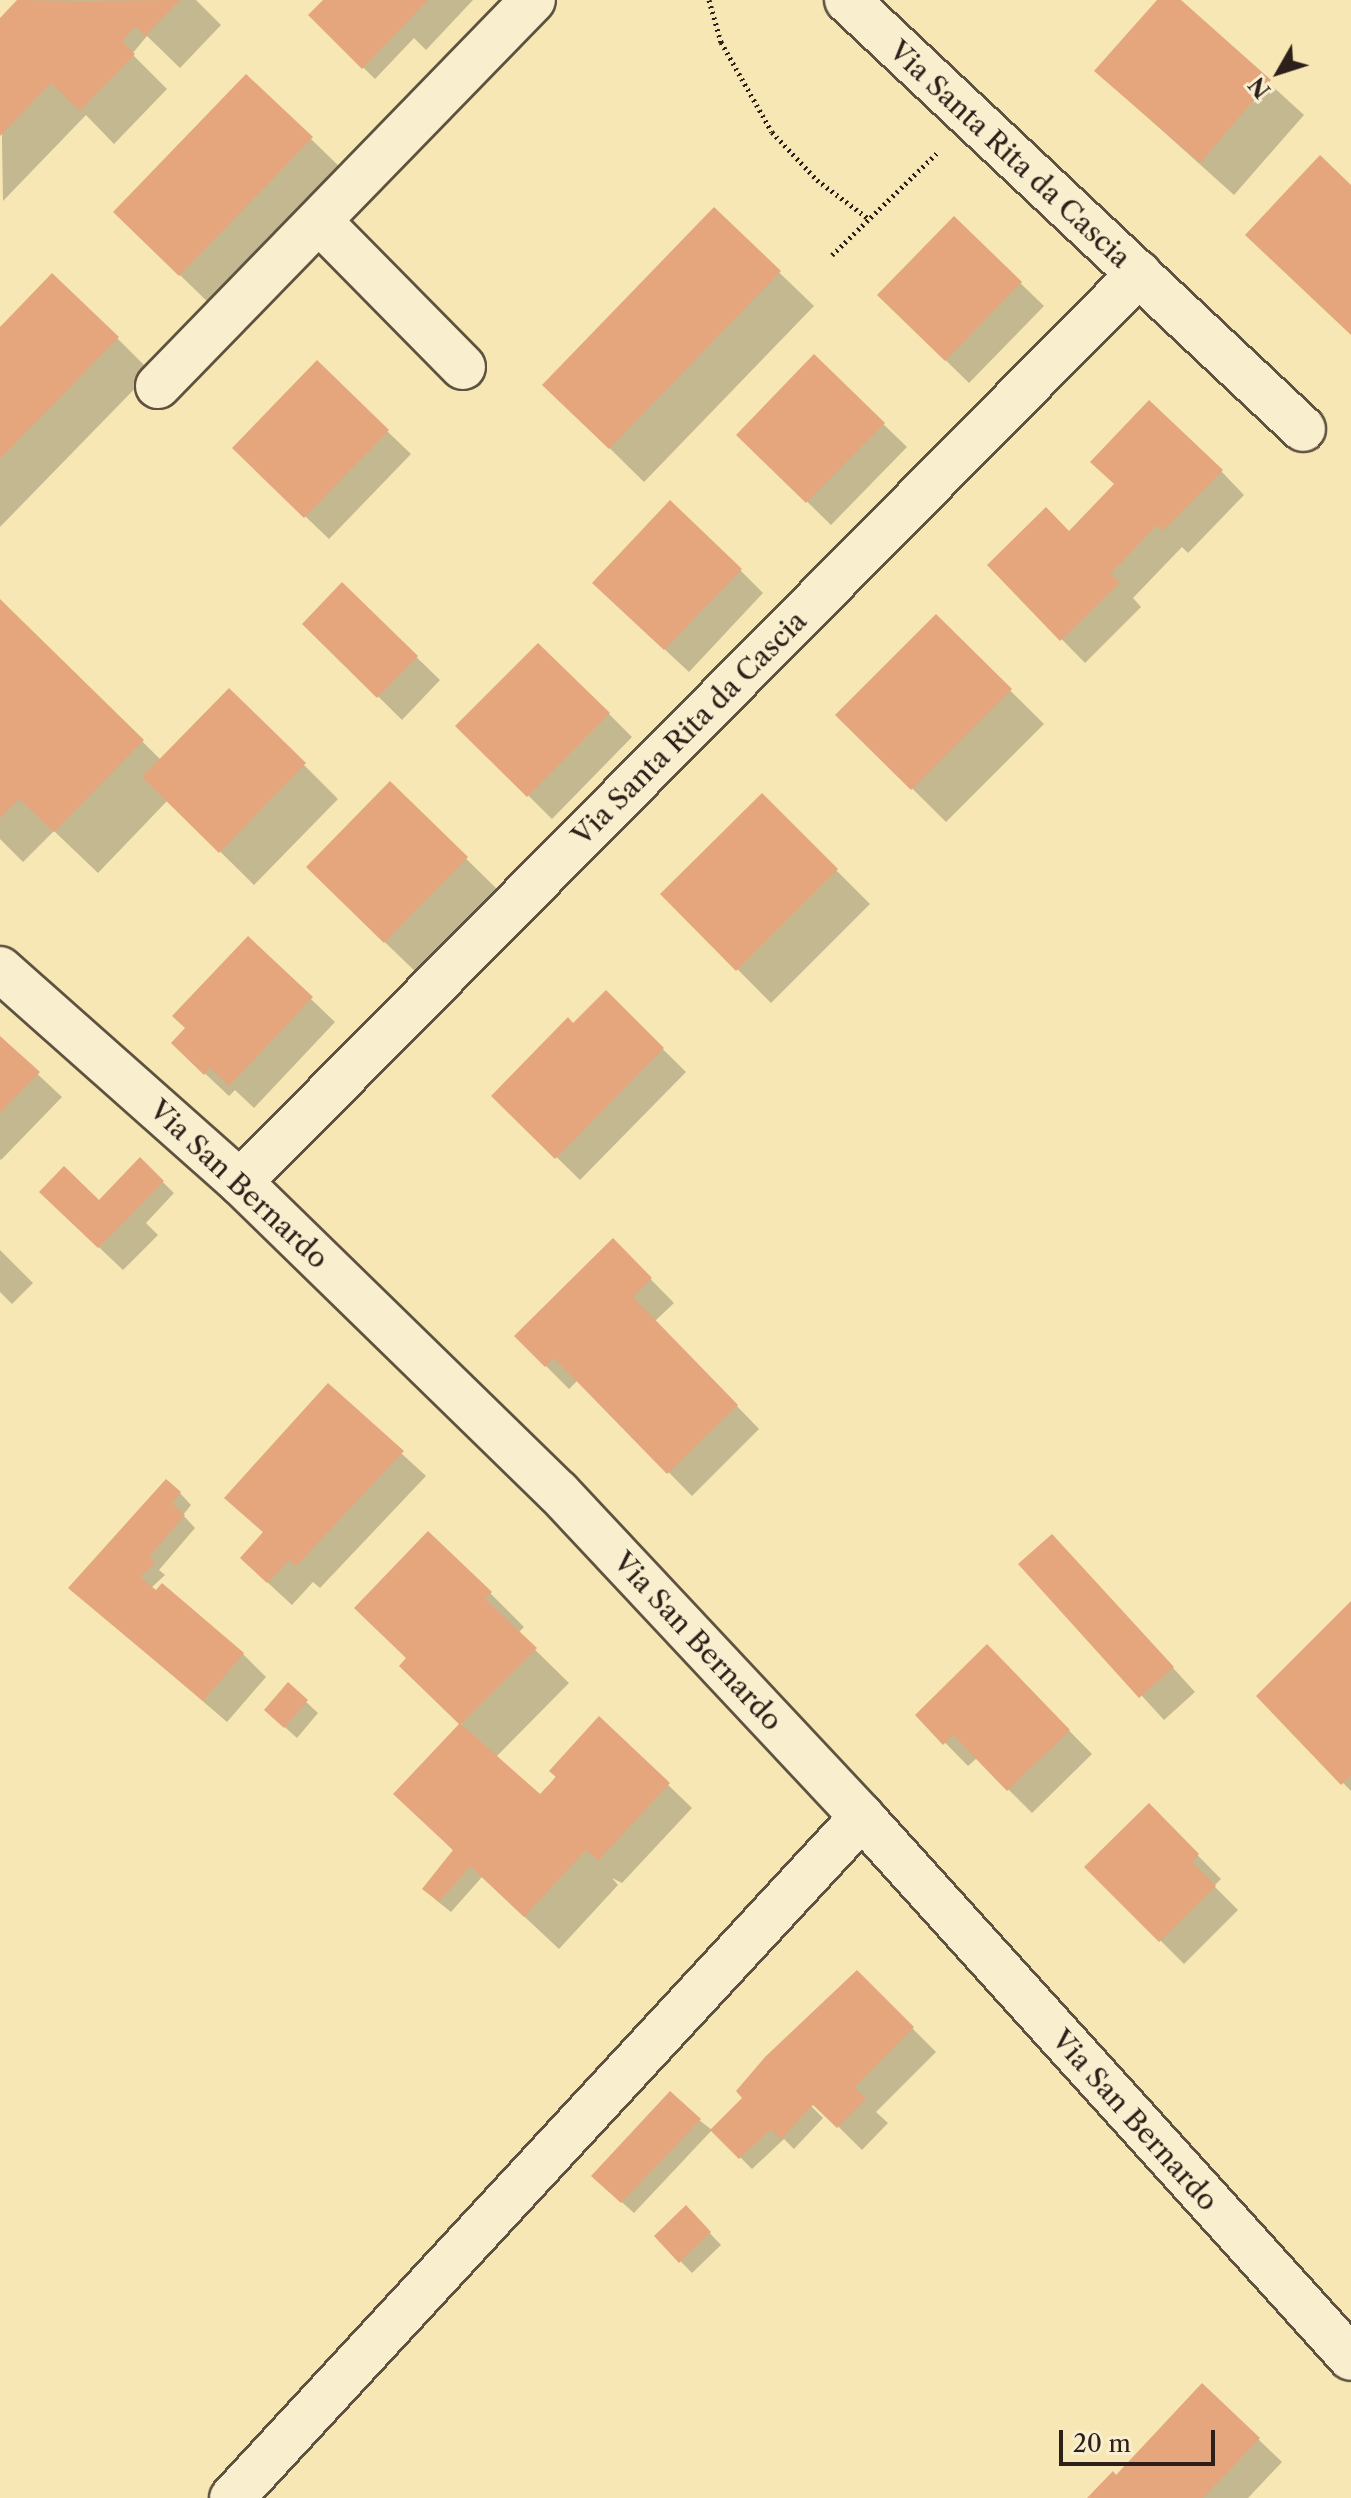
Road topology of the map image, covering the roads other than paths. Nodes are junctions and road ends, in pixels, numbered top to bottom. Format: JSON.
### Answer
{"nodes":[{"id":1,"x":533,"y":0,"type":"edge"},
{"id":2,"x":847,"y":0,"type":"edge"},
{"id":3,"x":319,"y":221,"type":"junction"},
{"id":4,"x":1139,"y":274,"type":"junction"},
{"id":5,"x":463,"y":367,"type":"dead end"},
{"id":6,"x":158,"y":386,"type":"dead end"},
{"id":7,"x":1303,"y":429,"type":"dead end"},
{"id":8,"x":0,"y":969,"type":"edge"},
{"id":9,"x":240,"y":1182,"type":"junction"},
{"id":10,"x":862,"y":1817,"type":"junction"},
{"id":11,"x":1351,"y":2358,"type":"edge"},
{"id":12,"x":232,"y":2498,"type":"edge"}],
"edges":[{"from":1,"to":3,"type":"street"},
{"from":2,"to":4,"type":"street","name":"Via Santa Rita da Cascia"},
{"from":3,"to":5,"type":"street"},
{"from":3,"to":6,"type":"street"},
{"from":4,"to":7,"type":"street","name":"Via Santa Rita da Cascia"},
{"from":4,"to":9,"type":"street","name":"Via Santa Rita da Cascia"},
{"from":8,"to":9,"type":"street","name":"Via San Bernardo"},
{"from":9,"to":10,"type":"street","name":"Via San Bernardo"},
{"from":10,"to":11,"type":"street","name":"Via San Bernardo"},
{"from":10,"to":12,"type":"street"}]}
